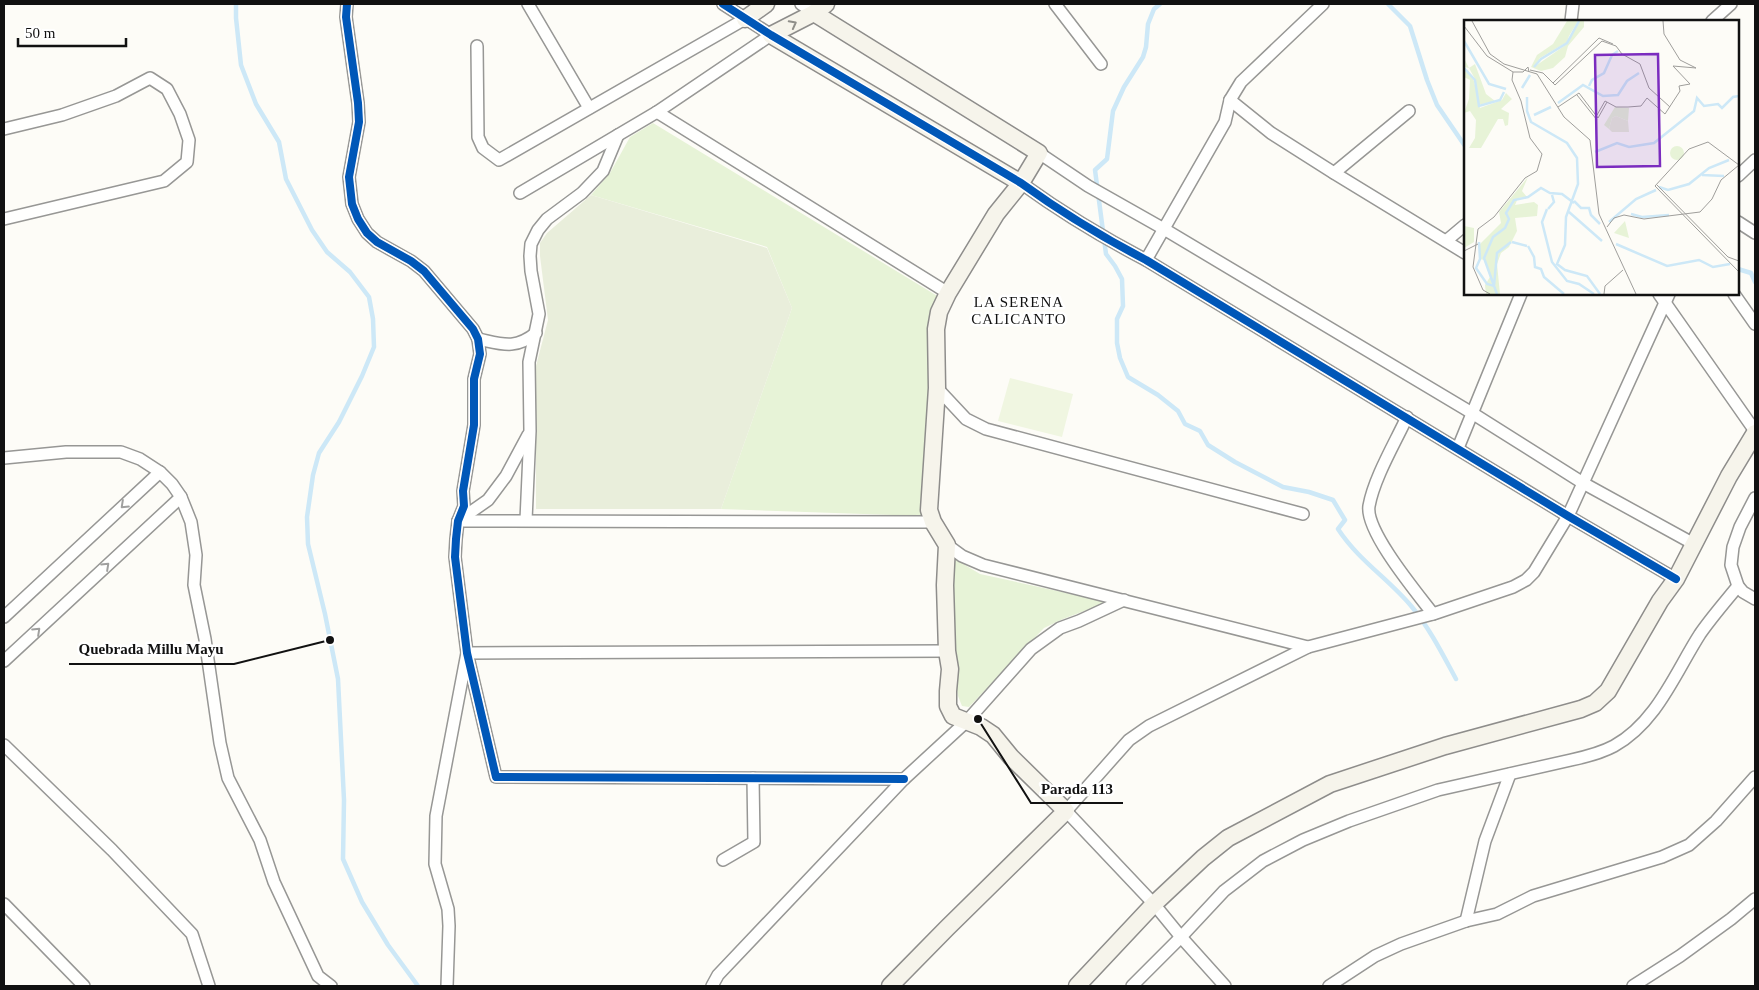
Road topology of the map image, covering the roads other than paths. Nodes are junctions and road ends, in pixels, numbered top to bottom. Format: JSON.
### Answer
{"nodes":[{"id":1,"x":347,"y":4,"type":"edge"},
{"id":2,"x":528,"y":4,"type":"edge"},
{"id":3,"x":723,"y":4,"type":"edge"},
{"id":4,"x":766,"y":4,"type":"edge"},
{"id":5,"x":1322,"y":4,"type":"edge"},
{"id":6,"x":1573,"y":4,"type":"edge"},
{"id":7,"x":1731,"y":4,"type":"edge"},
{"id":8,"x":1060,"y":6,"type":"edge"},
{"id":9,"x":813,"y":7,"type":"edge"},
{"id":10,"x":745,"y":19,"type":"junction"},
{"id":11,"x":1571,"y":20,"type":"edge"},
{"id":12,"x":1713,"y":20,"type":"edge"},
{"id":13,"x":771,"y":36,"type":"junction"},
{"id":14,"x":478,"y":46,"type":"dead end"},
{"id":15,"x":1102,"y":64,"type":"dead end"},
{"id":16,"x":1230,"y":100,"type":"junction"},
{"id":17,"x":589,"y":108,"type":"junction"},
{"id":18,"x":1409,"y":111,"type":"dead end"},
{"id":19,"x":657,"y":112,"type":"junction"},
{"id":20,"x":4,"y":129,"type":"edge"},
{"id":21,"x":618,"y":135,"type":"junction"},
{"id":22,"x":1039,"y":153,"type":"junction"},
{"id":23,"x":1755,"y":160,"type":"edge"},
{"id":24,"x":1334,"y":174,"type":"junction"},
{"id":25,"x":1739,"y":175,"type":"edge"},
{"id":26,"x":1022,"y":183,"type":"junction"},
{"id":27,"x":520,"y":193,"type":"dead end"},
{"id":28,"x":4,"y":219,"type":"edge"},
{"id":29,"x":1739,"y":223,"type":"edge"},
{"id":30,"x":1464,"y":226,"type":"edge"},
{"id":31,"x":1164,"y":229,"type":"junction"},
{"id":32,"x":1755,"y":233,"type":"edge"},
{"id":33,"x":1446,"y":241,"type":"junction"},
{"id":34,"x":1464,"y":252,"type":"edge"},
{"id":35,"x":1146,"y":260,"type":"junction"},
{"id":36,"x":948,"y":293,"type":"junction"},
{"id":37,"x":1520,"y":295,"type":"edge"},
{"id":38,"x":1735,"y":295,"type":"edge"},
{"id":39,"x":1664,"y":297,"type":"edge"},
{"id":40,"x":1755,"y":324,"type":"edge"},
{"id":41,"x":536,"y":333,"type":"junction"},
{"id":42,"x":478,"y":339,"type":"junction"},
{"id":43,"x":937,"y":388,"type":"junction"},
{"id":44,"x":1472,"y":413,"type":"junction"},
{"id":45,"x":1407,"y":417,"type":"junction"},
{"id":46,"x":530,"y":431,"type":"junction"},
{"id":47,"x":1755,"y":432,"type":"edge"},
{"id":48,"x":1458,"y":448,"type":"junction"},
{"id":49,"x":4,"y":458,"type":"edge"},
{"id":50,"x":160,"y":472,"type":"junction"},
{"id":51,"x":1583,"y":484,"type":"junction"},
{"id":52,"x":181,"y":497,"type":"junction"},
{"id":53,"x":1755,"y":498,"type":"edge"},
{"id":54,"x":1303,"y":514,"type":"dead end"},
{"id":55,"x":1568,"y":516,"type":"junction"},
{"id":56,"x":526,"y":520,"type":"junction"},
{"id":57,"x":458,"y":521,"type":"junction"},
{"id":58,"x":933,"y":522,"type":"junction"},
{"id":59,"x":1694,"y":544,"type":"junction"},
{"id":60,"x":947,"y":545,"type":"junction"},
{"id":61,"x":1676,"y":579,"type":"junction"},
{"id":62,"x":1738,"y":586,"type":"junction"},
{"id":63,"x":1755,"y":599,"type":"edge"},
{"id":64,"x":1124,"y":600,"type":"junction"},
{"id":65,"x":1433,"y":614,"type":"junction"},
{"id":66,"x":4,"y":617,"type":"edge"},
{"id":67,"x":1308,"y":647,"type":"junction"},
{"id":68,"x":947,"y":651,"type":"junction"},
{"id":69,"x":467,"y":653,"type":"junction"},
{"id":70,"x":4,"y":662,"type":"edge"},
{"id":71,"x":967,"y":721,"type":"junction"},
{"id":72,"x":4,"y":745,"type":"edge"},
{"id":73,"x":1510,"y":774,"type":"junction"},
{"id":74,"x":1755,"y":777,"type":"edge"},
{"id":75,"x":753,"y":778,"type":"junction"},
{"id":76,"x":904,"y":779,"type":"junction"},
{"id":77,"x":1066,"y":811,"type":"junction"},
{"id":78,"x":723,"y":860,"type":"dead end"},
{"id":79,"x":1755,"y":899,"type":"edge"},
{"id":80,"x":4,"y":904,"type":"edge"},
{"id":81,"x":1154,"y":904,"type":"junction"},
{"id":82,"x":1466,"y":921,"type":"junction"},
{"id":83,"x":1181,"y":937,"type":"junction"},
{"id":84,"x":84,"y":986,"type":"edge"},
{"id":85,"x":209,"y":986,"type":"edge"},
{"id":86,"x":331,"y":986,"type":"edge"},
{"id":87,"x":447,"y":986,"type":"edge"},
{"id":88,"x":712,"y":986,"type":"edge"},
{"id":89,"x":890,"y":986,"type":"edge"},
{"id":90,"x":1077,"y":986,"type":"edge"},
{"id":91,"x":1132,"y":986,"type":"edge"},
{"id":92,"x":1225,"y":986,"type":"edge"},
{"id":93,"x":1329,"y":986,"type":"edge"},
{"id":94,"x":1632,"y":986,"type":"edge"}],
"edges":[{"from":1,"to":42,"type":"street"},
{"from":2,"to":17,"type":"street"},
{"from":3,"to":10,"type":"street"},
{"from":4,"to":10,"type":"street"},
{"from":5,"to":16,"type":"street"},
{"from":6,"to":11,"type":"street"},
{"from":7,"to":12,"type":"street"},
{"from":8,"to":15,"type":"street"},
{"from":13,"to":9,"type":"street","one_way":true},
{"from":9,"to":22,"type":"street"},
{"from":10,"to":13,"type":"street"},
{"from":10,"to":17,"type":"street"},
{"from":13,"to":19,"type":"street"},
{"from":13,"to":26,"type":"street"},
{"from":14,"to":17,"type":"street"},
{"from":16,"to":24,"type":"street"},
{"from":16,"to":31,"type":"street"},
{"from":18,"to":24,"type":"street"},
{"from":19,"to":21,"type":"street"},
{"from":19,"to":36,"type":"street"},
{"from":20,"to":28,"type":"street"},
{"from":21,"to":27,"type":"street"},
{"from":21,"to":41,"type":"street"},
{"from":22,"to":26,"type":"street"},
{"from":22,"to":31,"type":"street"},
{"from":23,"to":25,"type":"street"},
{"from":24,"to":33,"type":"street"},
{"from":26,"to":35,"type":"street"},
{"from":26,"to":36,"type":"street"},
{"from":29,"to":32,"type":"street"},
{"from":30,"to":33,"type":"street"},
{"from":31,"to":35,"type":"street"},
{"from":31,"to":44,"type":"street"},
{"from":33,"to":34,"type":"street"},
{"from":35,"to":45,"type":"street"},
{"from":36,"to":43,"type":"street"},
{"from":37,"to":44,"type":"street"},
{"from":38,"to":40,"type":"street"},
{"from":39,"to":47,"type":"street"},
{"from":39,"to":51,"type":"street"},
{"from":41,"to":42,"type":"street"},
{"from":41,"to":46,"type":"street"},
{"from":42,"to":57,"type":"street"},
{"from":43,"to":54,"type":"street"},
{"from":43,"to":58,"type":"street"},
{"from":44,"to":48,"type":"street"},
{"from":44,"to":51,"type":"street"},
{"from":45,"to":48,"type":"street"},
{"from":45,"to":65,"type":"street"},
{"from":46,"to":56,"type":"street"},
{"from":46,"to":57,"type":"street"},
{"from":47,"to":59,"type":"street"},
{"from":48,"to":55,"type":"street"},
{"from":49,"to":50,"type":"street"},
{"from":50,"to":52,"type":"street"},
{"from":50,"to":66,"type":"street","one_way":true},
{"from":51,"to":55,"type":"street"},
{"from":51,"to":59,"type":"street"},
{"from":70,"to":52,"type":"street","one_way":true},
{"from":52,"to":86,"type":"street"},
{"from":53,"to":62,"type":"street"},
{"from":55,"to":61,"type":"street"},
{"from":55,"to":65,"type":"street"},
{"from":56,"to":57,"type":"street"},
{"from":56,"to":58,"type":"street"},
{"from":57,"to":69,"type":"street"},
{"from":58,"to":60,"type":"street"},
{"from":59,"to":61,"type":"street"},
{"from":60,"to":64,"type":"street"},
{"from":60,"to":68,"type":"street"},
{"from":61,"to":81,"type":"street"},
{"from":62,"to":63,"type":"street"},
{"from":62,"to":73,"type":"street"},
{"from":64,"to":67,"type":"street"},
{"from":64,"to":71,"type":"street"},
{"from":65,"to":67,"type":"street"},
{"from":67,"to":77,"type":"street"},
{"from":68,"to":69,"type":"street"},
{"from":68,"to":71,"type":"street"},
{"from":69,"to":75,"type":"street"},
{"from":69,"to":87,"type":"street"},
{"from":71,"to":76,"type":"street"},
{"from":71,"to":77,"type":"street"},
{"from":72,"to":85,"type":"street"},
{"from":73,"to":82,"type":"street"},
{"from":73,"to":83,"type":"street"},
{"from":74,"to":82,"type":"street"},
{"from":75,"to":76,"type":"street"},
{"from":75,"to":78,"type":"street"},
{"from":76,"to":88,"type":"street"},
{"from":77,"to":81,"type":"street"},
{"from":77,"to":89,"type":"street"},
{"from":79,"to":94,"type":"street"},
{"from":80,"to":84,"type":"street"},
{"from":81,"to":83,"type":"street"},
{"from":81,"to":90,"type":"street"},
{"from":82,"to":93,"type":"street"},
{"from":83,"to":91,"type":"street"},
{"from":83,"to":92,"type":"street"}]}
